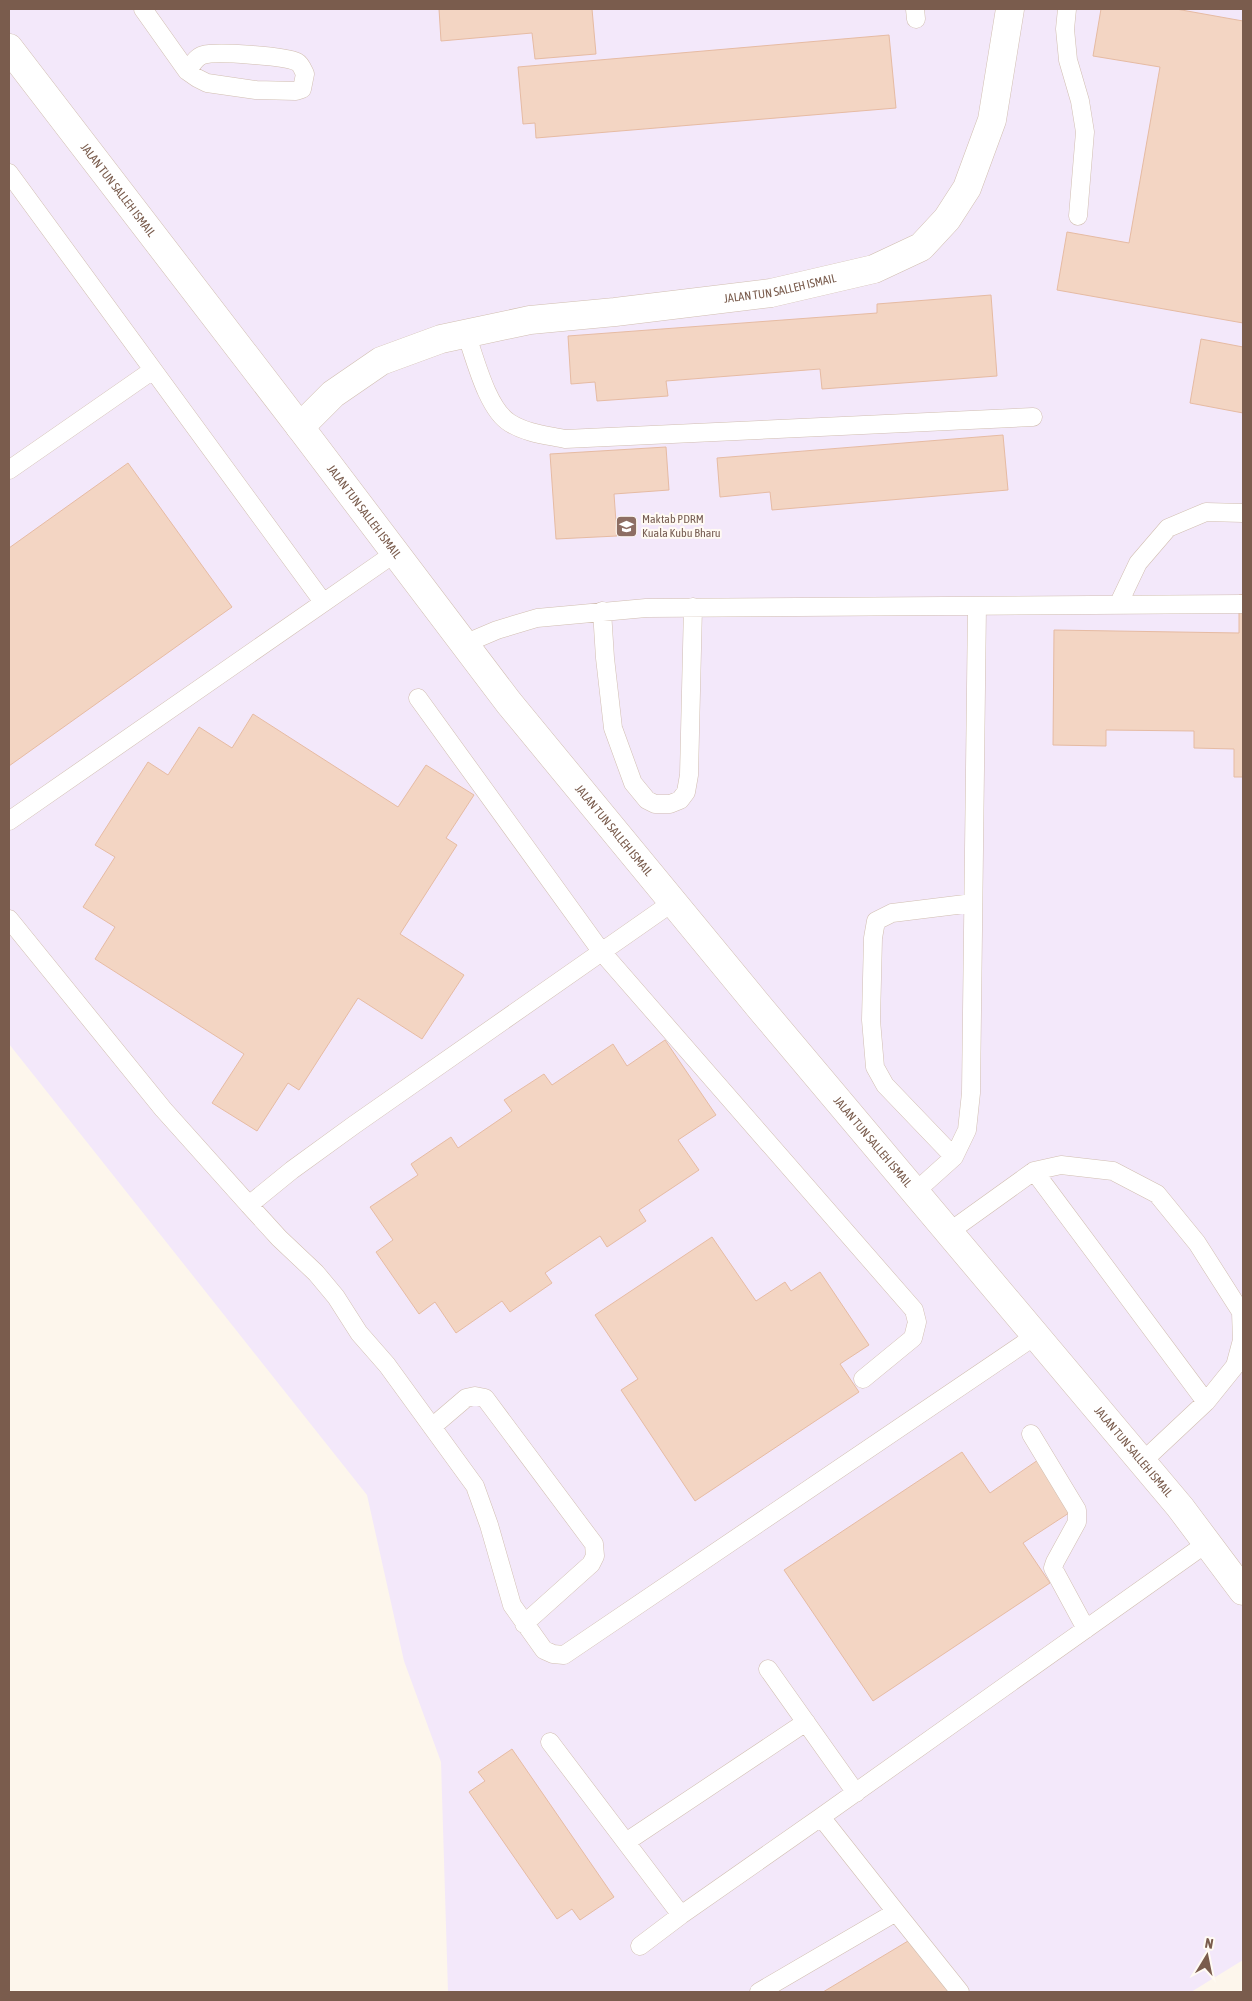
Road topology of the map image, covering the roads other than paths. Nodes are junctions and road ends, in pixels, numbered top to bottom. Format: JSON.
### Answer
{"nodes":[{"id":1,"x":143,"y":9,"type":"edge"},
{"id":2,"x":1010,"y":9,"type":"edge"},
{"id":3,"x":1066,"y":9,"type":"edge"},
{"id":4,"x":9,"y":48,"type":"edge"},
{"id":5,"x":187,"y":71,"type":"junction"},
{"id":6,"x":9,"y":173,"type":"edge"},
{"id":7,"x":16,"y":197,"type":"edge"},
{"id":8,"x":1078,"y":216,"type":"dead end"},
{"id":9,"x":466,"y":333,"type":"junction"},
{"id":10,"x":153,"y":370,"type":"junction"},
{"id":11,"x":1034,"y":418,"type":"dead end"},
{"id":12,"x":300,"y":426,"type":"junction"},
{"id":13,"x":9,"y":470,"type":"edge"},
{"id":14,"x":1243,"y":513,"type":"edge"},
{"id":15,"x":395,"y":552,"type":"junction"},
{"id":16,"x":323,"y":602,"type":"junction"},
{"id":17,"x":1243,"y":604,"type":"edge"},
{"id":18,"x":1118,"y":605,"type":"junction"},
{"id":19,"x":976,"y":606,"type":"junction"},
{"id":20,"x":693,"y":607,"type":"junction"},
{"id":21,"x":602,"y":611,"type":"junction"},
{"id":22,"x":464,"y":644,"type":"junction"},
{"id":23,"x":418,"y":698,"type":"dead end"},
{"id":24,"x":9,"y":821,"type":"edge"},
{"id":25,"x":673,"y":902,"type":"junction"},
{"id":26,"x":973,"y":903,"type":"junction"},
{"id":27,"x":9,"y":919,"type":"edge"},
{"id":28,"x":601,"y":951,"type":"junction"},
{"id":29,"x":954,"y":1157,"type":"junction"},
{"id":30,"x":1034,"y":1171,"type":"junction"},
{"id":31,"x":915,"y":1192,"type":"junction"},
{"id":32,"x":249,"y":1205,"type":"junction"},
{"id":33,"x":949,"y":1232,"type":"junction"},
{"id":34,"x":1036,"y":1336,"type":"junction"},
{"id":35,"x":863,"y":1379,"type":"dead end"},
{"id":36,"x":1206,"y":1402,"type":"junction"},
{"id":37,"x":432,"y":1427,"type":"junction"},
{"id":38,"x":1031,"y":1434,"type":"dead end"},
{"id":39,"x":1142,"y":1462,"type":"junction"},
{"id":40,"x":1207,"y":1543,"type":"junction"},
{"id":41,"x":1243,"y":1591,"type":"edge"},
{"id":42,"x":524,"y":1624,"type":"junction"},
{"id":43,"x":1086,"y":1630,"type":"junction"},
{"id":44,"x":768,"y":1669,"type":"dead end"},
{"id":45,"x":806,"y":1722,"type":"junction"},
{"id":46,"x":550,"y":1742,"type":"dead end"},
{"id":47,"x":856,"y":1793,"type":"junction"},
{"id":48,"x":821,"y":1817,"type":"junction"},
{"id":49,"x":626,"y":1842,"type":"junction"},
{"id":50,"x":896,"y":1912,"type":"junction"},
{"id":51,"x":681,"y":1915,"type":"junction"},
{"id":52,"x":640,"y":1946,"type":"dead end"},
{"id":53,"x":759,"y":1992,"type":"edge"},
{"id":54,"x":960,"y":1992,"type":"edge"}],
"edges":[{"from":1,"to":5,"type":"lane"},
{"from":2,"to":9,"type":"street","name":"JALAN TUN SALLEH ISMAIL"},
{"from":3,"to":8,"type":"lane"},
{"from":4,"to":12,"type":"street","name":"JALAN TUN SALLEH ISMAIL"},
{"from":5,"to":5,"type":"lane"},
{"from":6,"to":7,"type":"lane"},
{"from":7,"to":10,"type":"lane"},
{"from":9,"to":11,"type":"lane"},
{"from":9,"to":12,"type":"street","name":"JALAN TUN SALLEH ISMAIL"},
{"from":10,"to":13,"type":"lane"},
{"from":10,"to":16,"type":"lane"},
{"from":12,"to":15,"type":"street","name":"JALAN TUN SALLEH ISMAIL"},
{"from":14,"to":18,"type":"lane"},
{"from":15,"to":16,"type":"lane"},
{"from":15,"to":22,"type":"street","name":"JALAN TUN SALLEH ISMAIL"},
{"from":16,"to":24,"type":"lane"},
{"from":17,"to":18,"type":"lane"},
{"from":18,"to":19,"type":"lane"},
{"from":19,"to":20,"type":"lane"},
{"from":19,"to":26,"type":"lane"},
{"from":20,"to":21,"type":"lane"},
{"from":20,"to":21,"type":"lane"},
{"from":21,"to":22,"type":"lane"},
{"from":22,"to":25,"type":"street","name":"JALAN TUN SALLEH ISMAIL"},
{"from":23,"to":28,"type":"lane"},
{"from":25,"to":28,"type":"lane"},
{"from":25,"to":31,"type":"street","name":"JALAN TUN SALLEH ISMAIL"},
{"from":26,"to":29,"type":"lane"},
{"from":26,"to":29,"type":"lane"},
{"from":27,"to":32,"type":"lane"},
{"from":28,"to":32,"type":"lane"},
{"from":28,"to":35,"type":"lane"},
{"from":29,"to":31,"type":"lane"},
{"from":30,"to":33,"type":"lane"},
{"from":30,"to":36,"type":"lane"},
{"from":30,"to":36,"type":"lane"},
{"from":31,"to":33,"type":"street","name":"JALAN TUN SALLEH ISMAIL"},
{"from":32,"to":37,"type":"lane"},
{"from":33,"to":34,"type":"street","name":"JALAN TUN SALLEH ISMAIL"},
{"from":34,"to":39,"type":"street","name":"JALAN TUN SALLEH ISMAIL"},
{"from":34,"to":42,"type":"lane"},
{"from":36,"to":39,"type":"lane"},
{"from":37,"to":42,"type":"lane"},
{"from":37,"to":42,"type":"lane"},
{"from":38,"to":43,"type":"lane"},
{"from":39,"to":40,"type":"street","name":"JALAN TUN SALLEH ISMAIL"},
{"from":40,"to":41,"type":"street","name":"JALAN TUN SALLEH ISMAIL"},
{"from":40,"to":43,"type":"lane"},
{"from":43,"to":47,"type":"lane"},
{"from":44,"to":45,"type":"lane"},
{"from":45,"to":47,"type":"lane"},
{"from":45,"to":49,"type":"lane"},
{"from":46,"to":49,"type":"lane"},
{"from":47,"to":48,"type":"lane"},
{"from":48,"to":50,"type":"lane"},
{"from":48,"to":51,"type":"lane"},
{"from":49,"to":51,"type":"lane"},
{"from":50,"to":53,"type":"lane"},
{"from":50,"to":54,"type":"lane"},
{"from":51,"to":52,"type":"lane"}]}
